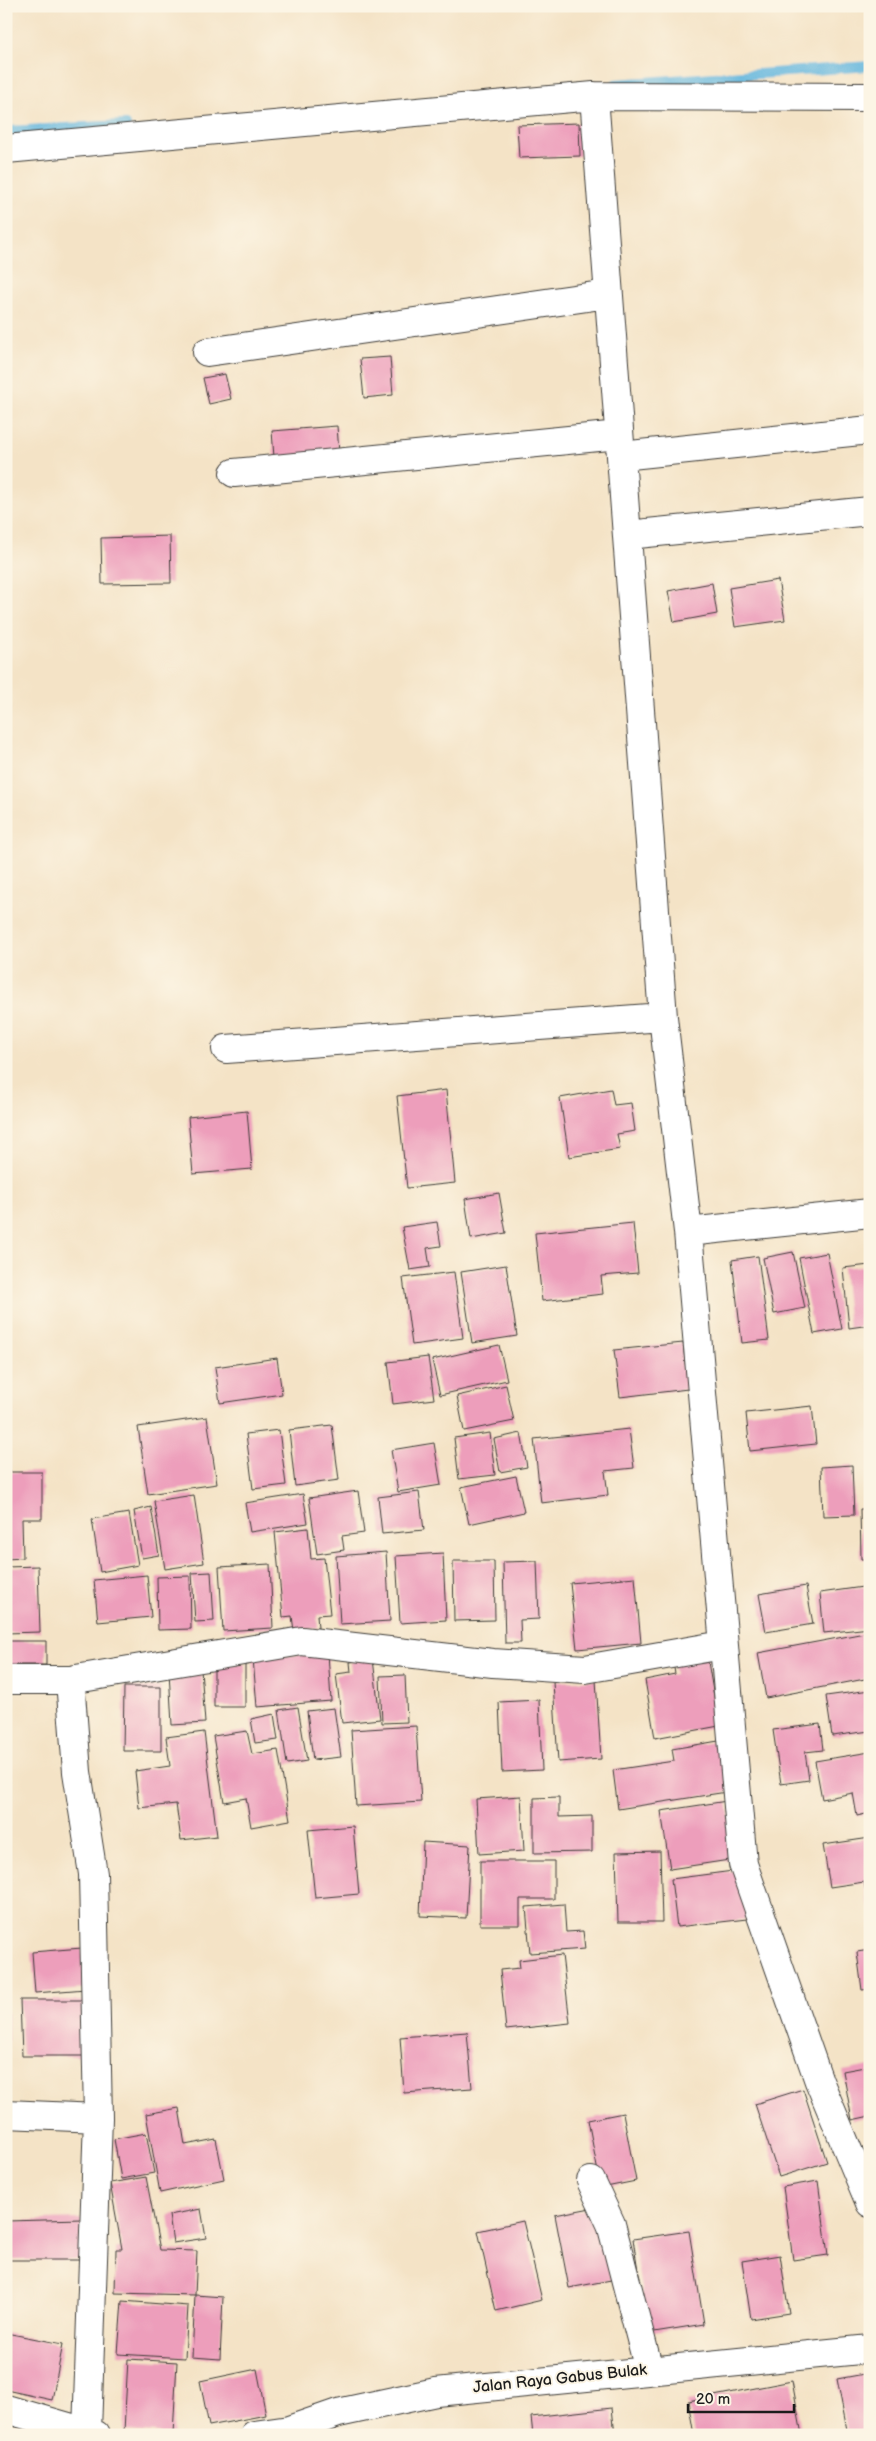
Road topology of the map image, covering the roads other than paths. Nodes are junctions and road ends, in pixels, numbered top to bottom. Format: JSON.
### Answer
{"nodes":[{"id":1,"x":594,"y":96,"type":"junction"},
{"id":2,"x":870,"y":97,"type":"edge"},
{"id":3,"x":6,"y":148,"type":"edge"},
{"id":4,"x":608,"y":294,"type":"junction"},
{"id":5,"x":207,"y":352,"type":"dead end"},
{"id":6,"x":870,"y":430,"type":"edge"},
{"id":7,"x":620,"y":445,"type":"junction"},
{"id":8,"x":234,"y":473,"type":"dead end"},
{"id":9,"x":870,"y":511,"type":"edge"},
{"id":10,"x":627,"y":536,"type":"junction"},
{"id":11,"x":663,"y":1017,"type":"junction"},
{"id":12,"x":226,"y":1049,"type":"dead end"},
{"id":13,"x":870,"y":1213,"type":"edge"},
{"id":14,"x":688,"y":1232,"type":"junction"},
{"id":15,"x":723,"y":1646,"type":"junction"},
{"id":16,"x":6,"y":1680,"type":"edge"},
{"id":17,"x":70,"y":1680,"type":"junction"},
{"id":18,"x":6,"y":2114,"type":"edge"},
{"id":19,"x":98,"y":2118,"type":"junction"},
{"id":20,"x":591,"y":2181,"type":"dead end"},
{"id":21,"x":870,"y":2203,"type":"edge"},
{"id":22,"x":870,"y":2349,"type":"edge"},
{"id":23,"x":649,"y":2370,"type":"junction"},
{"id":24,"x":6,"y":2409,"type":"edge"},
{"id":25,"x":289,"y":2432,"type":"edge"},
{"id":26,"x":92,"y":2433,"type":"edge"},
{"id":27,"x":254,"y":2435,"type":"edge"}],
"edges":[{"from":1,"to":2,"type":"street"},
{"from":1,"to":3,"type":"street"},
{"from":1,"to":4,"type":"street"},
{"from":4,"to":5,"type":"street"},
{"from":4,"to":7,"type":"street"},
{"from":6,"to":7,"type":"street"},
{"from":7,"to":8,"type":"street"},
{"from":7,"to":10,"type":"street"},
{"from":9,"to":10,"type":"street"},
{"from":10,"to":11,"type":"street"},
{"from":11,"to":12,"type":"street"},
{"from":11,"to":14,"type":"street"},
{"from":13,"to":14,"type":"street"},
{"from":14,"to":15,"type":"street"},
{"from":15,"to":17,"type":"street"},
{"from":15,"to":21,"type":"street"},
{"from":16,"to":17,"type":"street"},
{"from":17,"to":19,"type":"street"},
{"from":18,"to":19,"type":"street"},
{"from":19,"to":26,"type":"street"},
{"from":20,"to":23,"type":"street"},
{"from":22,"to":23,"type":"street","name":"Jalan Raya Gabus Bulak"},
{"from":23,"to":25,"type":"street","name":"Jalan Raya Gabus Bulak"},
{"from":24,"to":26,"type":"street"},
{"from":25,"to":27,"type":"street","name":"Jalan Raya Gabus Bulak"}]}
